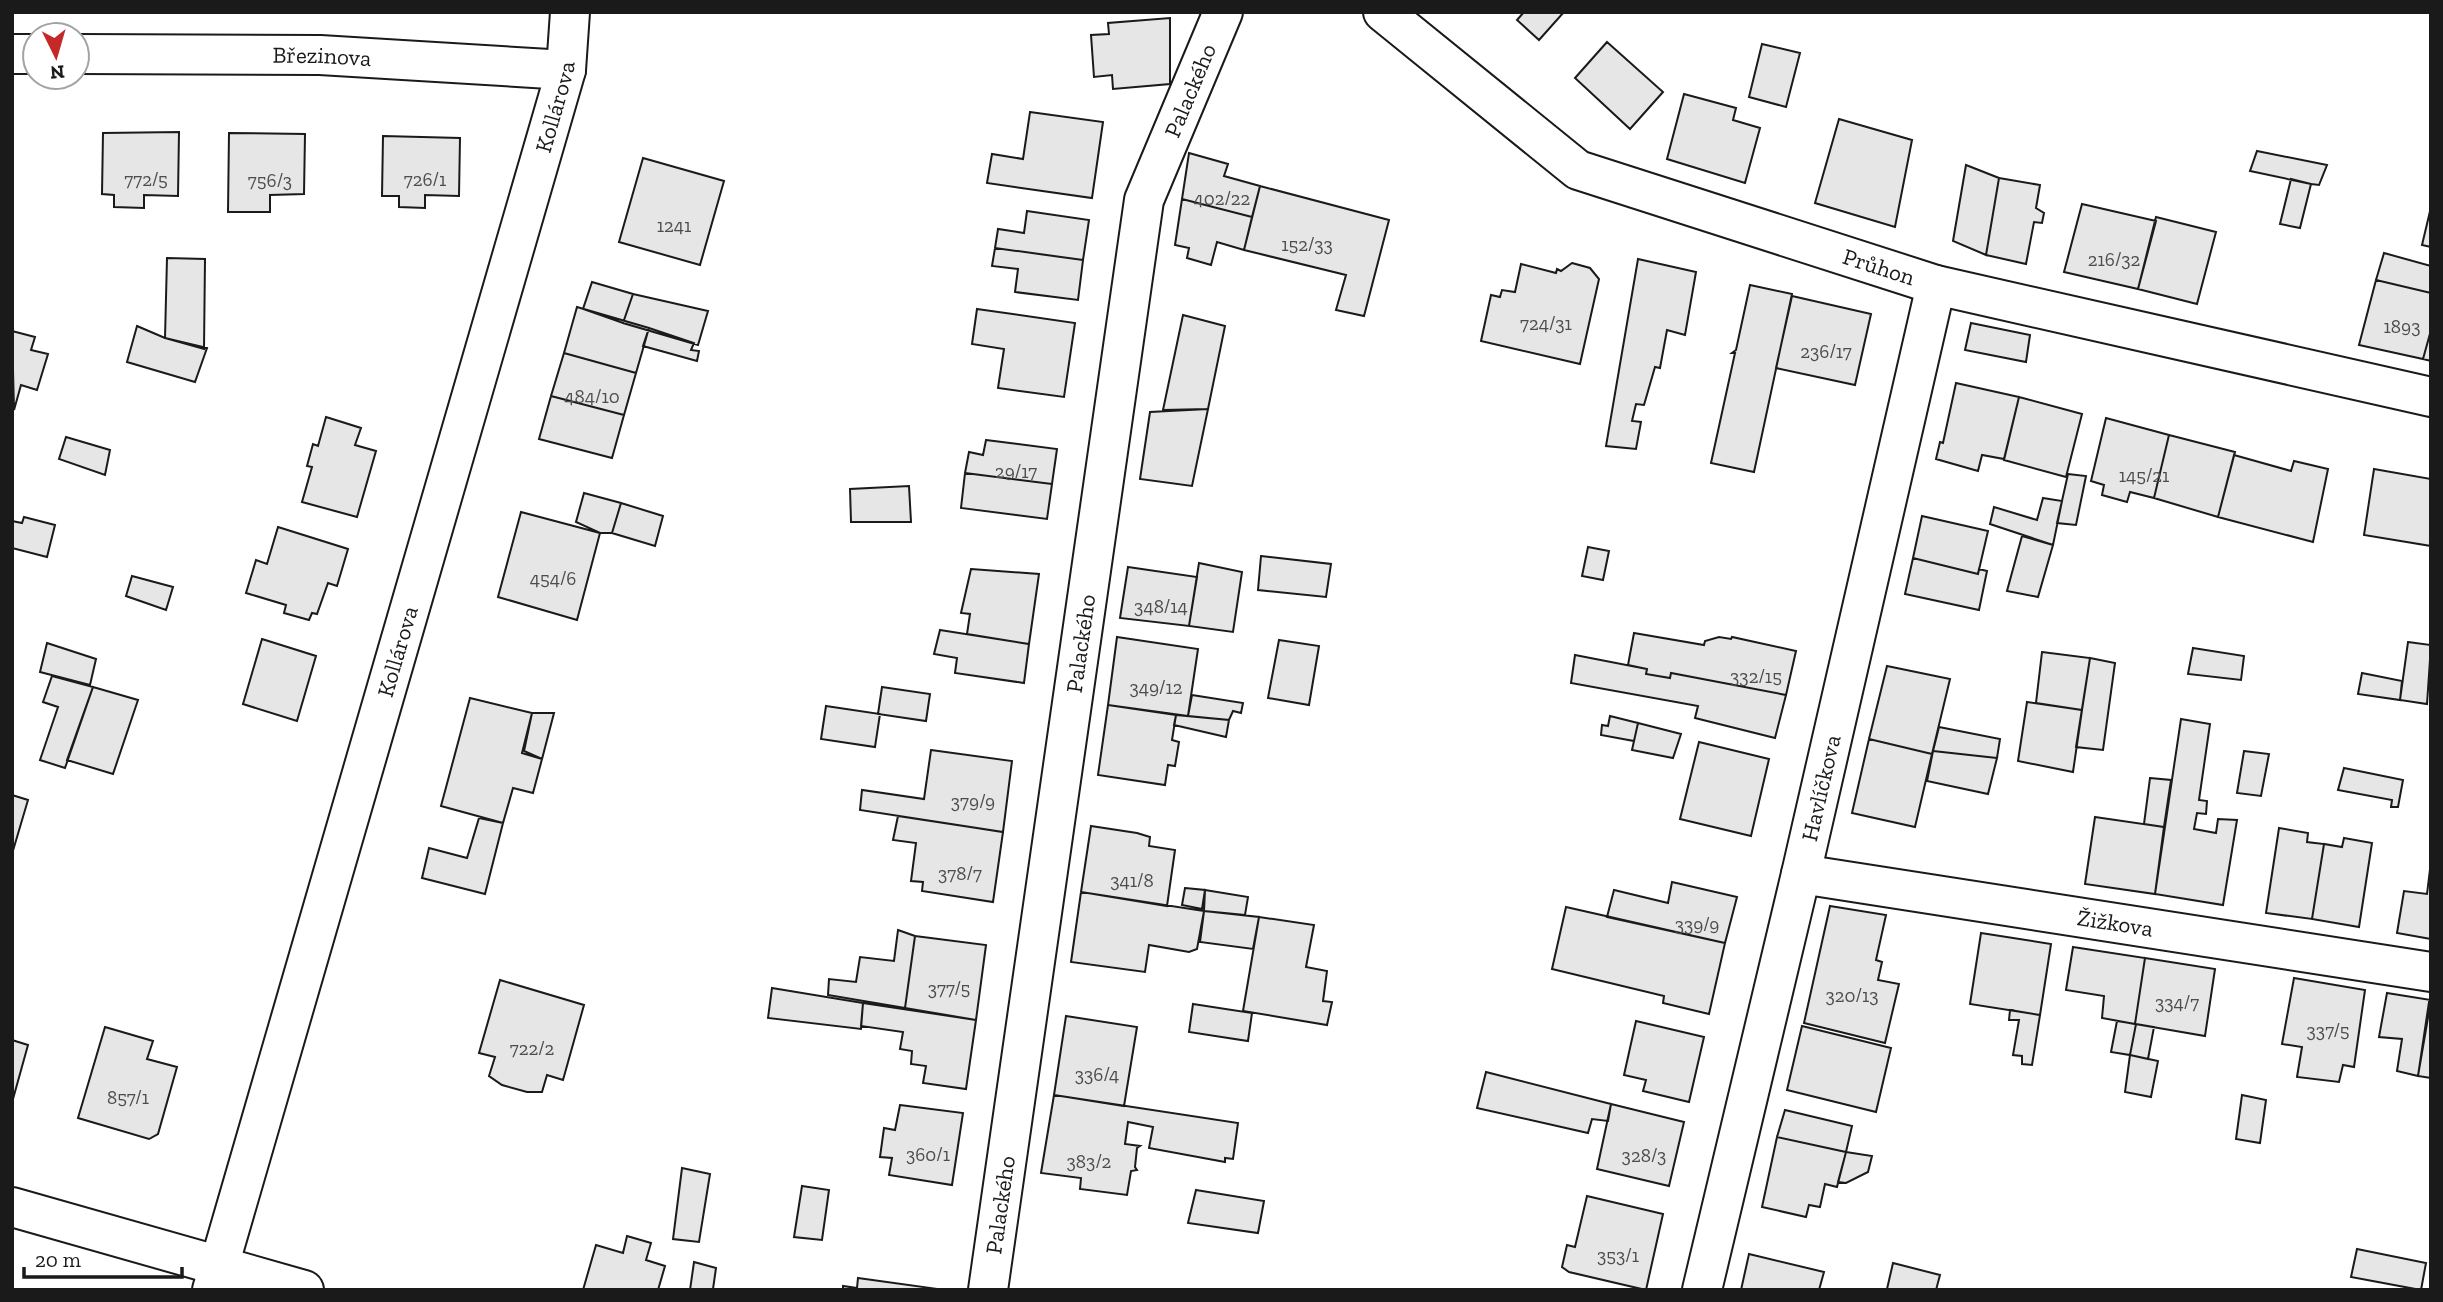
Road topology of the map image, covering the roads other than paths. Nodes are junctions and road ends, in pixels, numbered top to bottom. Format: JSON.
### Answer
{"nodes":[{"id":1,"x":570,"y":12,"type":"edge"},
{"id":2,"x":1223,"y":12,"type":"edge"},
{"id":3,"x":1383,"y":12,"type":"edge"},
{"id":4,"x":91,"y":54,"type":"edge"},
{"id":5,"x":566,"y":70,"type":"junction"},
{"id":6,"x":1936,"y":285,"type":"junction"},
{"id":7,"x":2431,"y":397,"type":"edge"},
{"id":8,"x":1801,"y":874,"type":"junction"},
{"id":9,"x":2431,"y":972,"type":"edge"},
{"id":10,"x":12,"y":1206,"type":"edge"},
{"id":11,"x":216,"y":1277,"type":"edge"},
{"id":12,"x":304,"y":1290,"type":"edge"},
{"id":13,"x":988,"y":1290,"type":"edge"},
{"id":14,"x":1702,"y":1290,"type":"edge"}],
"edges":[{"from":1,"to":5,"type":"street","name":"Kollárova"},
{"from":2,"to":13,"type":"street","name":"Palackého"},
{"from":3,"to":6,"type":"street","name":"Průhon"},
{"from":4,"to":5,"type":"street","name":"Březinova"},
{"from":5,"to":11,"type":"street","name":"Kollárova"},
{"from":6,"to":7,"type":"street","name":"Průhon"},
{"from":6,"to":8,"type":"street","name":"Havlíčkova"},
{"from":8,"to":9,"type":"street","name":"Žižkova"},
{"from":8,"to":14,"type":"street","name":"Havlíčkova"},
{"from":10,"to":11,"type":"street"},
{"from":11,"to":12,"type":"street"}]}
